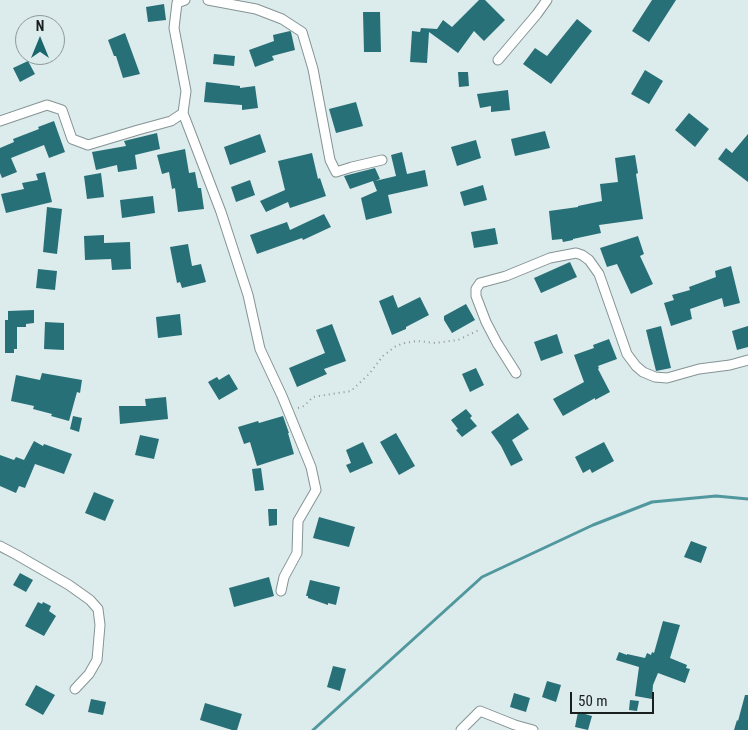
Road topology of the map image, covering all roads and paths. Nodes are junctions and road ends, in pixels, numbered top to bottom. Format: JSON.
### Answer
{"nodes":[{"id":1,"x":185,"y":0,"type":"edge"},
{"id":2,"x":208,"y":0,"type":"edge"},
{"id":3,"x":547,"y":0,"type":"edge"},
{"id":4,"x":498,"y":60,"type":"dead end"},
{"id":5,"x":183,"y":113,"type":"junction"},
{"id":6,"x":0,"y":121,"type":"edge"},
{"id":7,"x":382,"y":160,"type":"dead end"},
{"id":8,"x":486,"y":322,"type":"junction"},
{"id":9,"x":748,"y":360,"type":"edge"},
{"id":10,"x":516,"y":373,"type":"dead end"},
{"id":11,"x":288,"y":411,"type":"junction"},
{"id":12,"x":0,"y":546,"type":"edge"},
{"id":13,"x":281,"y":591,"type":"dead end"},
{"id":14,"x":75,"y":689,"type":"dead end"},
{"id":15,"x":461,"y":730,"type":"edge"},
{"id":16,"x":533,"y":730,"type":"edge"}],
"edges":[{"from":1,"to":5,"type":"street"},
{"from":2,"to":7,"type":"street"},
{"from":3,"to":4,"type":"street"},
{"from":5,"to":6,"type":"street"},
{"from":5,"to":11,"type":"street"},
{"from":8,"to":9,"type":"street"},
{"from":8,"to":10,"type":"street"},
{"from":8,"to":11,"type":"path"},
{"from":11,"to":13,"type":"street"},
{"from":12,"to":14,"type":"street"},
{"from":15,"to":16,"type":"street"}]}
